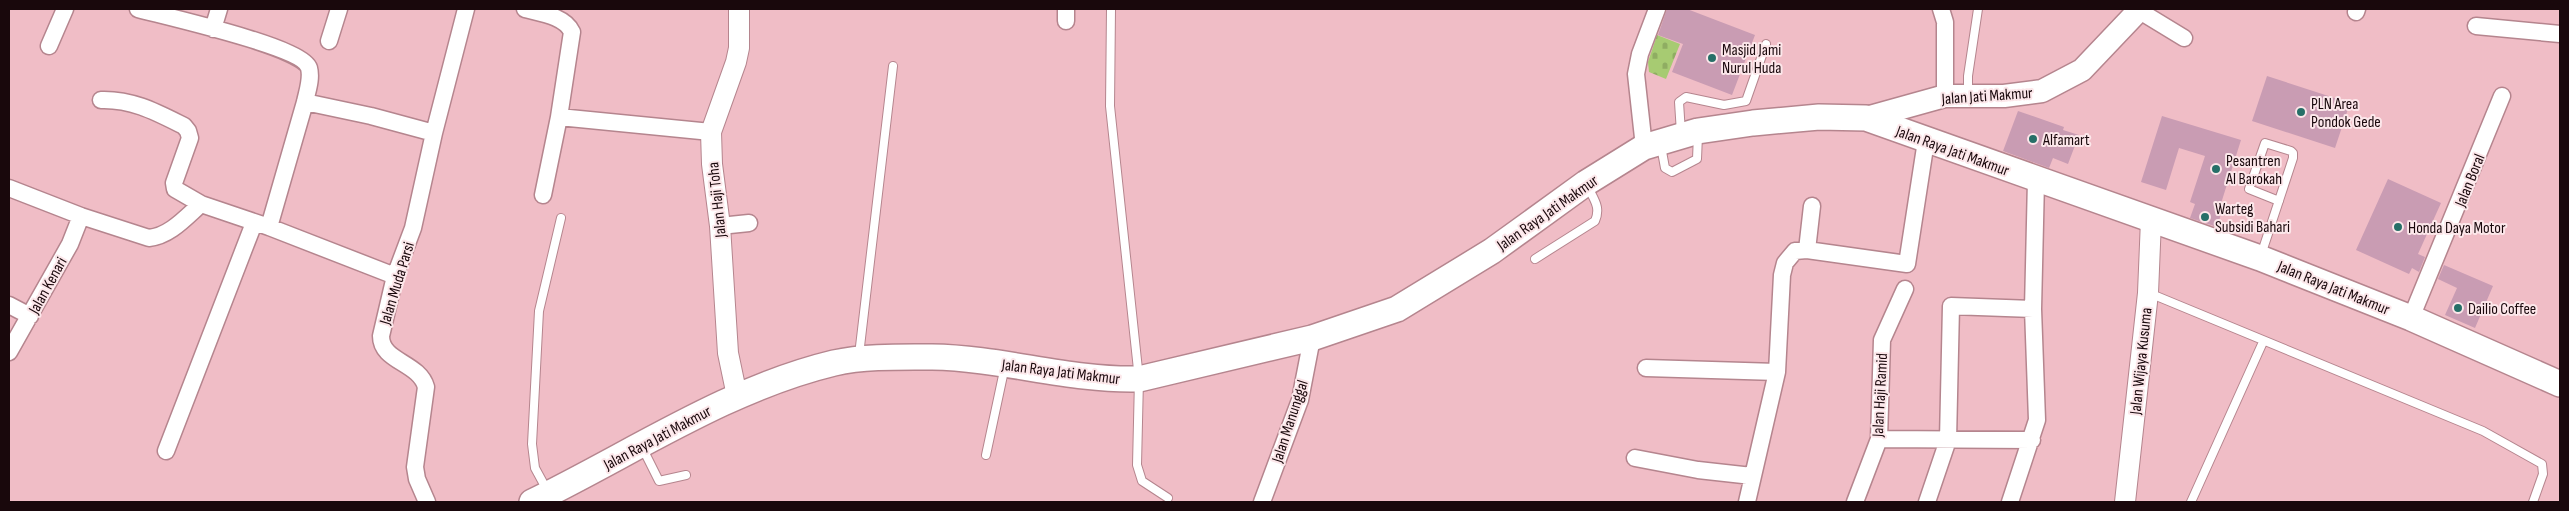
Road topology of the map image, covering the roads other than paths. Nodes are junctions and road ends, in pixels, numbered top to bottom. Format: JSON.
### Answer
{"nodes":[{"id":1,"x":65,"y":9,"type":"edge"},
{"id":2,"x":138,"y":9,"type":"edge"},
{"id":3,"x":219,"y":9,"type":"edge"},
{"id":4,"x":339,"y":9,"type":"edge"},
{"id":5,"x":466,"y":9,"type":"edge"},
{"id":6,"x":525,"y":9,"type":"edge"},
{"id":7,"x":739,"y":9,"type":"edge"},
{"id":8,"x":1111,"y":9,"type":"edge"},
{"id":9,"x":1941,"y":9,"type":"edge"},
{"id":10,"x":1978,"y":9,"type":"edge"},
{"id":11,"x":2139,"y":10,"type":"edge"},
{"id":12,"x":1651,"y":11,"type":"edge"},
{"id":13,"x":161,"y":12,"type":"edge"},
{"id":14,"x":2476,"y":26,"type":"dead end"},
{"id":15,"x":213,"y":29,"type":"junction"},
{"id":16,"x":2560,"y":34,"type":"edge"},
{"id":17,"x":2184,"y":38,"type":"dead end"},
{"id":18,"x":329,"y":41,"type":"dead end"},
{"id":19,"x":1766,"y":44,"type":"dead end"},
{"id":20,"x":50,"y":46,"type":"dead end"},
{"id":21,"x":893,"y":66,"type":"dead end"},
{"id":22,"x":1945,"y":96,"type":"junction"},
{"id":23,"x":1968,"y":96,"type":"junction"},
{"id":24,"x":2502,"y":96,"type":"dead end"},
{"id":25,"x":101,"y":100,"type":"dead end"},
{"id":26,"x":305,"y":102,"type":"junction"},
{"id":27,"x":1749,"y":111,"type":"junction"},
{"id":28,"x":559,"y":117,"type":"junction"},
{"id":29,"x":1866,"y":118,"type":"junction"},
{"id":30,"x":711,"y":132,"type":"junction"},
{"id":31,"x":434,"y":133,"type":"junction"},
{"id":32,"x":1671,"y":139,"type":"junction"},
{"id":33,"x":1926,"y":141,"type":"junction"},
{"id":34,"x":2036,"y":180,"type":"junction"},
{"id":35,"x":1586,"y":183,"type":"junction"},
{"id":36,"x":9,"y":188,"type":"edge"},
{"id":37,"x":543,"y":195,"type":"dead end"},
{"id":38,"x":2279,"y":201,"type":"junction"},
{"id":39,"x":201,"y":204,"type":"junction"},
{"id":40,"x":1812,"y":206,"type":"dead end"},
{"id":41,"x":82,"y":216,"type":"junction"},
{"id":42,"x":561,"y":218,"type":"dead end"},
{"id":43,"x":2150,"y":220,"type":"junction"},
{"id":44,"x":749,"y":223,"type":"dead end"},
{"id":45,"x":262,"y":225,"type":"junction"},
{"id":46,"x":720,"y":226,"type":"junction"},
{"id":47,"x":1807,"y":250,"type":"junction"},
{"id":48,"x":2260,"y":258,"type":"junction"},
{"id":49,"x":1535,"y":259,"type":"dead end"},
{"id":50,"x":395,"y":276,"type":"junction"},
{"id":51,"x":1905,"y":289,"type":"dead end"},
{"id":52,"x":2148,"y":292,"type":"junction"},
{"id":53,"x":9,"y":304,"type":"edge"},
{"id":54,"x":2033,"y":309,"type":"junction"},
{"id":55,"x":30,"y":316,"type":"junction"},
{"id":56,"x":2411,"y":318,"type":"junction"},
{"id":57,"x":1312,"y":338,"type":"junction"},
{"id":58,"x":2264,"y":342,"type":"junction"},
{"id":59,"x":9,"y":352,"type":"edge"},
{"id":60,"x":858,"y":360,"type":"junction"},
{"id":61,"x":1006,"y":364,"type":"junction"},
{"id":62,"x":1646,"y":368,"type":"dead end"},
{"id":63,"x":1777,"y":372,"type":"junction"},
{"id":64,"x":1139,"y":379,"type":"junction"},
{"id":65,"x":2560,"y":384,"type":"edge"},
{"id":66,"x":737,"y":396,"type":"junction"},
{"id":67,"x":1879,"y":439,"type":"junction"},
{"id":68,"x":1948,"y":440,"type":"junction"},
{"id":69,"x":2032,"y":440,"type":"junction"},
{"id":70,"x":641,"y":445,"type":"junction"},
{"id":71,"x":166,"y":451,"type":"dead end"},
{"id":72,"x":986,"y":456,"type":"dead end"},
{"id":73,"x":1635,"y":458,"type":"dead end"},
{"id":74,"x":686,"y":475,"type":"dead end"},
{"id":75,"x":1752,"y":476,"type":"junction"},
{"id":76,"x":541,"y":498,"type":"edge"},
{"id":77,"x":1168,"y":498,"type":"dead end"},
{"id":78,"x":427,"y":502,"type":"edge"},
{"id":79,"x":1262,"y":502,"type":"edge"},
{"id":80,"x":1747,"y":502,"type":"edge"},
{"id":81,"x":1855,"y":502,"type":"edge"},
{"id":82,"x":1927,"y":502,"type":"edge"},
{"id":83,"x":2010,"y":502,"type":"edge"},
{"id":84,"x":2125,"y":502,"type":"edge"},
{"id":85,"x":2191,"y":502,"type":"edge"},
{"id":86,"x":2533,"y":502,"type":"edge"}],
"edges":[{"from":1,"to":20,"type":"street"},
{"from":2,"to":13,"type":"street"},
{"from":3,"to":15,"type":"street"},
{"from":4,"to":18,"type":"street"},
{"from":5,"to":31,"type":"street","name":"Jalan Muda Parsi"},
{"from":6,"to":28,"type":"street"},
{"from":7,"to":30,"type":"street","name":"Jalan Haji Toha"},
{"from":8,"to":64,"type":"lane"},
{"from":9,"to":22,"type":"street"},
{"from":10,"to":23,"type":"lane"},
{"from":11,"to":17,"type":"street"},
{"from":11,"to":23,"type":"main road","name":"Jalan Jati Makmur"},
{"from":12,"to":32,"type":"street"},
{"from":13,"to":15,"type":"street"},
{"from":14,"to":16,"type":"street"},
{"from":15,"to":26,"type":"street"},
{"from":19,"to":27,"type":"lane"},
{"from":21,"to":60,"type":"lane"},
{"from":22,"to":23,"type":"main road","name":"Jalan Jati Makmur"},
{"from":22,"to":29,"type":"main road","name":"Jalan Jati Makmur"},
{"from":24,"to":56,"type":"street","name":"Jalan Boral"},
{"from":25,"to":39,"type":"street"},
{"from":26,"to":31,"type":"street"},
{"from":26,"to":45,"type":"street"},
{"from":27,"to":29,"type":"main road","name":"Jalan Raya Jati Makmur"},
{"from":27,"to":32,"type":"main road","name":"Jalan Raya Jati Makmur"},
{"from":27,"to":32,"type":"lane"},
{"from":28,"to":30,"type":"street"},
{"from":28,"to":37,"type":"street"},
{"from":29,"to":33,"type":"main road","name":"Jalan Raya Jati Makmur"},
{"from":30,"to":46,"type":"street","name":"Jalan Haji Toha"},
{"from":31,"to":50,"type":"street","name":"Jalan Muda Parsi"},
{"from":32,"to":35,"type":"main road","name":"Jalan Raya Jati Makmur"},
{"from":33,"to":34,"type":"main road","name":"Jalan Raya Jati Makmur"},
{"from":33,"to":47,"type":"street"},
{"from":34,"to":43,"type":"main road","name":"Jalan Raya Jati Makmur"},
{"from":34,"to":54,"type":"street"},
{"from":35,"to":49,"type":"lane"},
{"from":35,"to":57,"type":"main road","name":"Jalan Raya Jati Makmur"},
{"from":36,"to":41,"type":"street"},
{"from":38,"to":38,"type":"lane"},
{"from":38,"to":48,"type":"lane"},
{"from":39,"to":41,"type":"street"},
{"from":39,"to":45,"type":"street"},
{"from":40,"to":47,"type":"street"},
{"from":41,"to":55,"type":"street","name":"Jalan Kenari"},
{"from":42,"to":76,"type":"lane"},
{"from":43,"to":48,"type":"main road","name":"Jalan Raya Jati Makmur"},
{"from":43,"to":52,"type":"street","name":"Jalan Wijaya Kusuma"},
{"from":44,"to":46,"type":"street"},
{"from":45,"to":50,"type":"street"},
{"from":45,"to":71,"type":"street"},
{"from":46,"to":66,"type":"street","name":"Jalan Haji Toha"},
{"from":47,"to":63,"type":"street"},
{"from":48,"to":56,"type":"main road","name":"Jalan Raya Jati Makmur"},
{"from":50,"to":78,"type":"street","name":"Jalan Muda Parsi"},
{"from":51,"to":67,"type":"street","name":"Jalan Haji Ramid"},
{"from":52,"to":58,"type":"lane"},
{"from":52,"to":84,"type":"street","name":"Jalan Wijaya Kusuma"},
{"from":53,"to":55,"type":"street"},
{"from":54,"to":68,"type":"street"},
{"from":54,"to":69,"type":"street"},
{"from":55,"to":59,"type":"street","name":"Jalan Kenari"},
{"from":56,"to":65,"type":"main road","name":"Jalan Raya Jati Makmur"},
{"from":57,"to":64,"type":"main road","name":"Jalan Raya Jati Makmur"},
{"from":57,"to":79,"type":"street","name":"Jalan Manunggal"},
{"from":58,"to":85,"type":"lane"},
{"from":58,"to":86,"type":"lane"},
{"from":60,"to":61,"type":"main road","name":"Jalan Raya Jati Makmur"},
{"from":60,"to":66,"type":"main road","name":"Jalan Raya Jati Makmur"},
{"from":61,"to":64,"type":"main road","name":"Jalan Raya Jati Makmur"},
{"from":61,"to":72,"type":"lane"},
{"from":62,"to":63,"type":"street"},
{"from":63,"to":75,"type":"street"},
{"from":64,"to":77,"type":"lane"},
{"from":66,"to":70,"type":"main road","name":"Jalan Raya Jati Makmur"},
{"from":67,"to":68,"type":"street"},
{"from":67,"to":81,"type":"street","name":"Jalan Haji Ramid"},
{"from":68,"to":69,"type":"street"},
{"from":68,"to":82,"type":"street"},
{"from":69,"to":83,"type":"street"},
{"from":70,"to":74,"type":"lane"},
{"from":70,"to":76,"type":"main road","name":"Jalan Raya Jati Makmur"},
{"from":73,"to":75,"type":"street"},
{"from":75,"to":80,"type":"street"}]}
